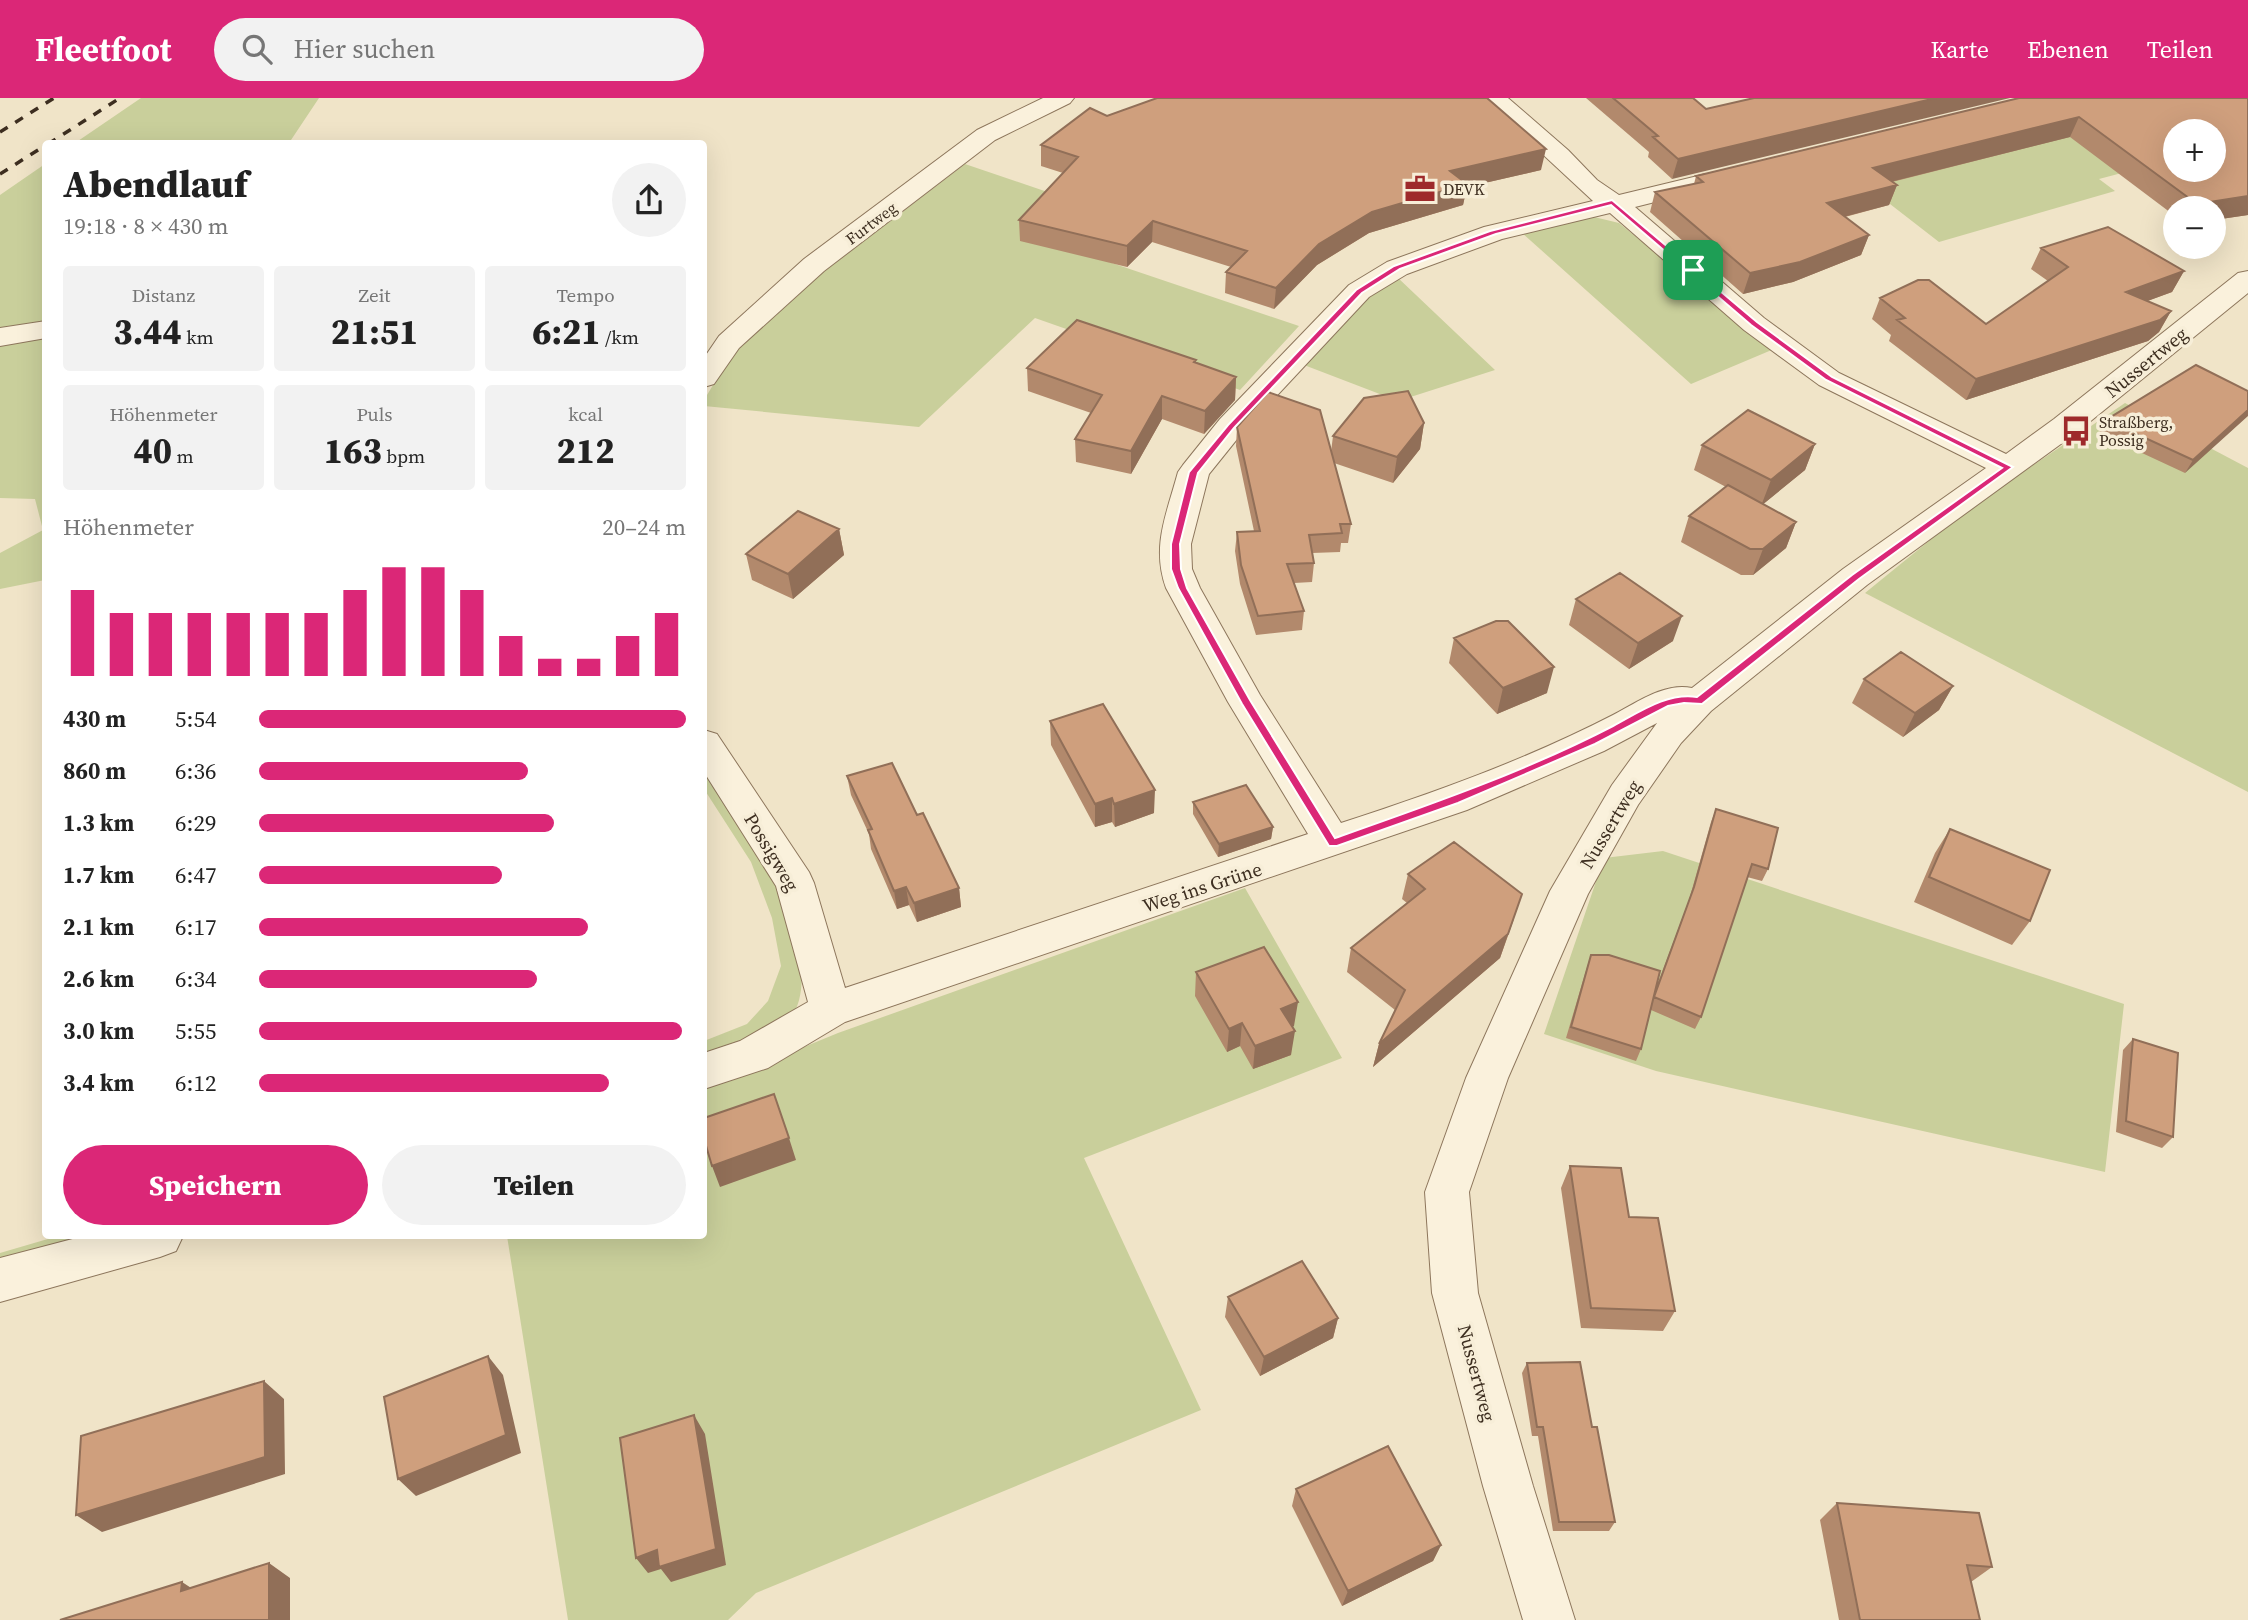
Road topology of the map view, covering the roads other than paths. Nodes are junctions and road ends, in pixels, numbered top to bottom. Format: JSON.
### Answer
{"nodes":[{"id":1,"x":1062,"y":98,"type":"edge"},
{"id":2,"x":1494,"y":98,"type":"edge"},
{"id":3,"x":1727,"y":177,"type":"edge"},
{"id":4,"x":1612,"y":203,"type":"junction"},
{"id":5,"x":2248,"y":279,"type":"edge"},
{"id":6,"x":42,"y":330,"type":"edge"},
{"id":7,"x":0,"y":337,"type":"edge"},
{"id":8,"x":707,"y":374,"type":"edge"},
{"id":9,"x":2009,"y":467,"type":"junction"},
{"id":10,"x":1698,"y":702,"type":"junction"},
{"id":11,"x":707,"y":748,"type":"edge"},
{"id":12,"x":1333,"y":843,"type":"junction"},
{"id":13,"x":831,"y":1010,"type":"junction"},
{"id":14,"x":707,"y":1071,"type":"edge"},
{"id":15,"x":149,"y":1239,"type":"edge"},
{"id":16,"x":0,"y":1280,"type":"edge"},
{"id":17,"x":1549,"y":1620,"type":"edge"}],
"edges":[{"from":1,"to":8,"type":"street","name":"Furtweg"},
{"from":2,"to":4,"type":"street"},
{"from":3,"to":4,"type":"street"},
{"from":4,"to":9,"type":"street"},
{"from":4,"to":12,"type":"street"},
{"from":5,"to":9,"type":"street","name":"Nussertweg"},
{"from":6,"to":7,"type":"street"},
{"from":9,"to":10,"type":"street","name":"Nussertweg"},
{"from":10,"to":12,"type":"street","name":"Weg ins Grüne"},
{"from":10,"to":17,"type":"street","name":"Nussertweg"},
{"from":11,"to":13,"type":"street","name":"Possigweg"},
{"from":12,"to":13,"type":"street","name":"Weg ins Grüne"},
{"from":13,"to":14,"type":"street","name":"Weg ins Grüne"},
{"from":15,"to":16,"type":"street"}]}
